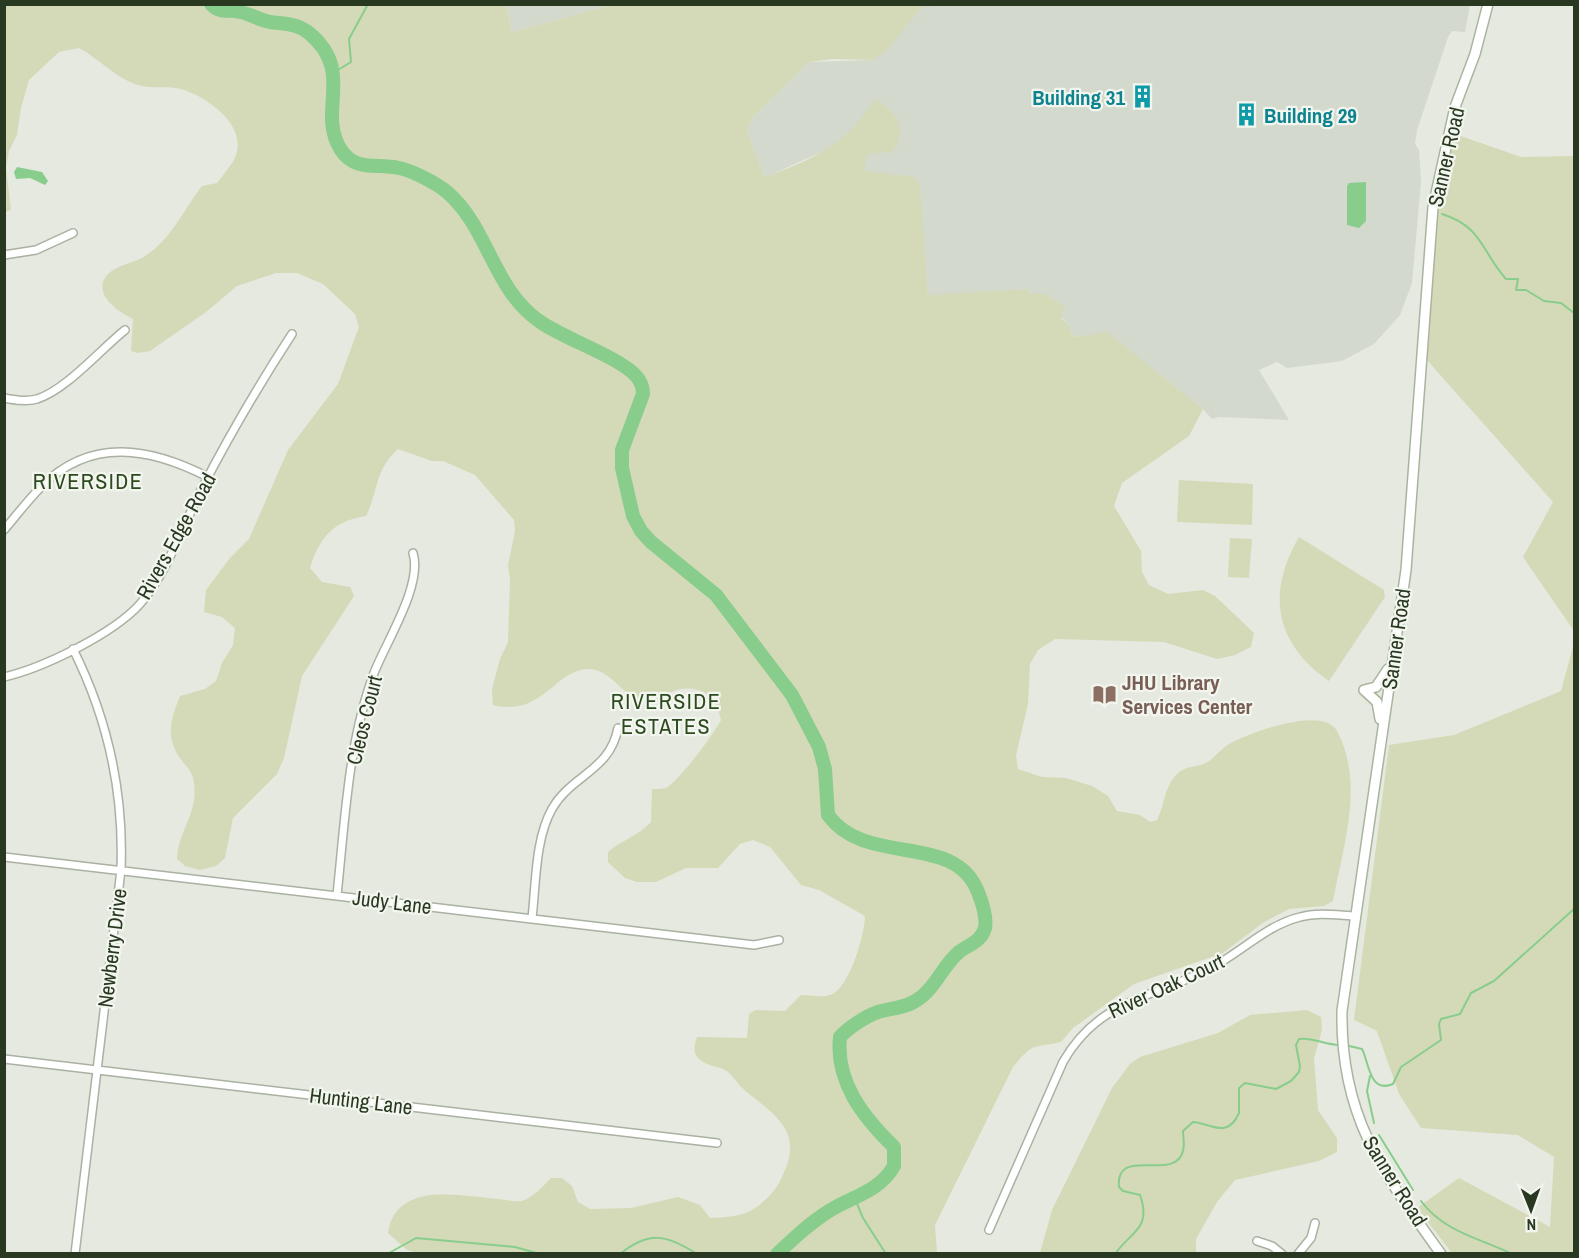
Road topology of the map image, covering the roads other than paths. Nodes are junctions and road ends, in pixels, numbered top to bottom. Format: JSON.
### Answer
{"nodes":[{"id":1,"x":1488,"y":4,"type":"edge"},
{"id":2,"x":74,"y":233,"type":"dead end"},
{"id":3,"x":4,"y":255,"type":"edge"},
{"id":4,"x":125,"y":330,"type":"dead end"},
{"id":5,"x":292,"y":334,"type":"dead end"},
{"id":6,"x":4,"y":398,"type":"edge"},
{"id":7,"x":208,"y":477,"type":"junction"},
{"id":8,"x":4,"y":530,"type":"edge"},
{"id":9,"x":413,"y":553,"type":"dead end"},
{"id":10,"x":73,"y":649,"type":"junction"},
{"id":11,"x":1393,"y":658,"type":"junction"},
{"id":12,"x":4,"y":677,"type":"edge"},
{"id":13,"x":618,"y":728,"type":"dead end"},
{"id":14,"x":1382,"y":734,"type":"junction"},
{"id":15,"x":4,"y":857,"type":"edge"},
{"id":16,"x":121,"y":870,"type":"junction"},
{"id":17,"x":337,"y":895,"type":"junction"},
{"id":18,"x":1355,"y":916,"type":"junction"},
{"id":19,"x":532,"y":918,"type":"junction"},
{"id":20,"x":779,"y":940,"type":"dead end"},
{"id":21,"x":4,"y":1059,"type":"edge"},
{"id":22,"x":98,"y":1069,"type":"junction"},
{"id":23,"x":717,"y":1143,"type":"dead end"},
{"id":24,"x":1315,"y":1223,"type":"dead end"},
{"id":25,"x":990,"y":1230,"type":"dead end"},
{"id":26,"x":1257,"y":1241,"type":"dead end"},
{"id":27,"x":1441,"y":1253,"type":"edge"},
{"id":28,"x":75,"y":1254,"type":"edge"},
{"id":29,"x":1282,"y":1254,"type":"edge"},
{"id":30,"x":1298,"y":1254,"type":"edge"}],
"edges":[{"from":1,"to":11,"type":"main road","name":"Sanner Road"},
{"from":2,"to":3,"type":"street"},
{"from":4,"to":6,"type":"street"},
{"from":5,"to":7,"type":"street","name":"Rivers Edge Road"},
{"from":7,"to":8,"type":"street"},
{"from":7,"to":10,"type":"street","name":"Rivers Edge Road"},
{"from":9,"to":17,"type":"street","name":"Cleos Court"},
{"from":10,"to":12,"type":"street","name":"Rivers Edge Road"},
{"from":10,"to":16,"type":"street","name":"Newberry Drive"},
{"from":11,"to":14,"type":"main road","name":"Sanner Road"},
{"from":11,"to":14,"type":"main road"},
{"from":13,"to":19,"type":"street"},
{"from":14,"to":18,"type":"main road","name":"Sanner Road"},
{"from":15,"to":16,"type":"street","name":"Judy Lane"},
{"from":16,"to":17,"type":"street","name":"Judy Lane"},
{"from":16,"to":22,"type":"street","name":"Newberry Drive"},
{"from":17,"to":19,"type":"street","name":"Judy Lane"},
{"from":18,"to":25,"type":"street","name":"River Oak Court"},
{"from":18,"to":27,"type":"main road","name":"Sanner Road"},
{"from":19,"to":20,"type":"street","name":"Judy Lane"},
{"from":21,"to":22,"type":"street","name":"Hunting Lane"},
{"from":22,"to":23,"type":"street","name":"Hunting Lane"},
{"from":22,"to":28,"type":"street","name":"Newberry Drive"},
{"from":24,"to":30,"type":"street"},
{"from":26,"to":29,"type":"street"}]}
